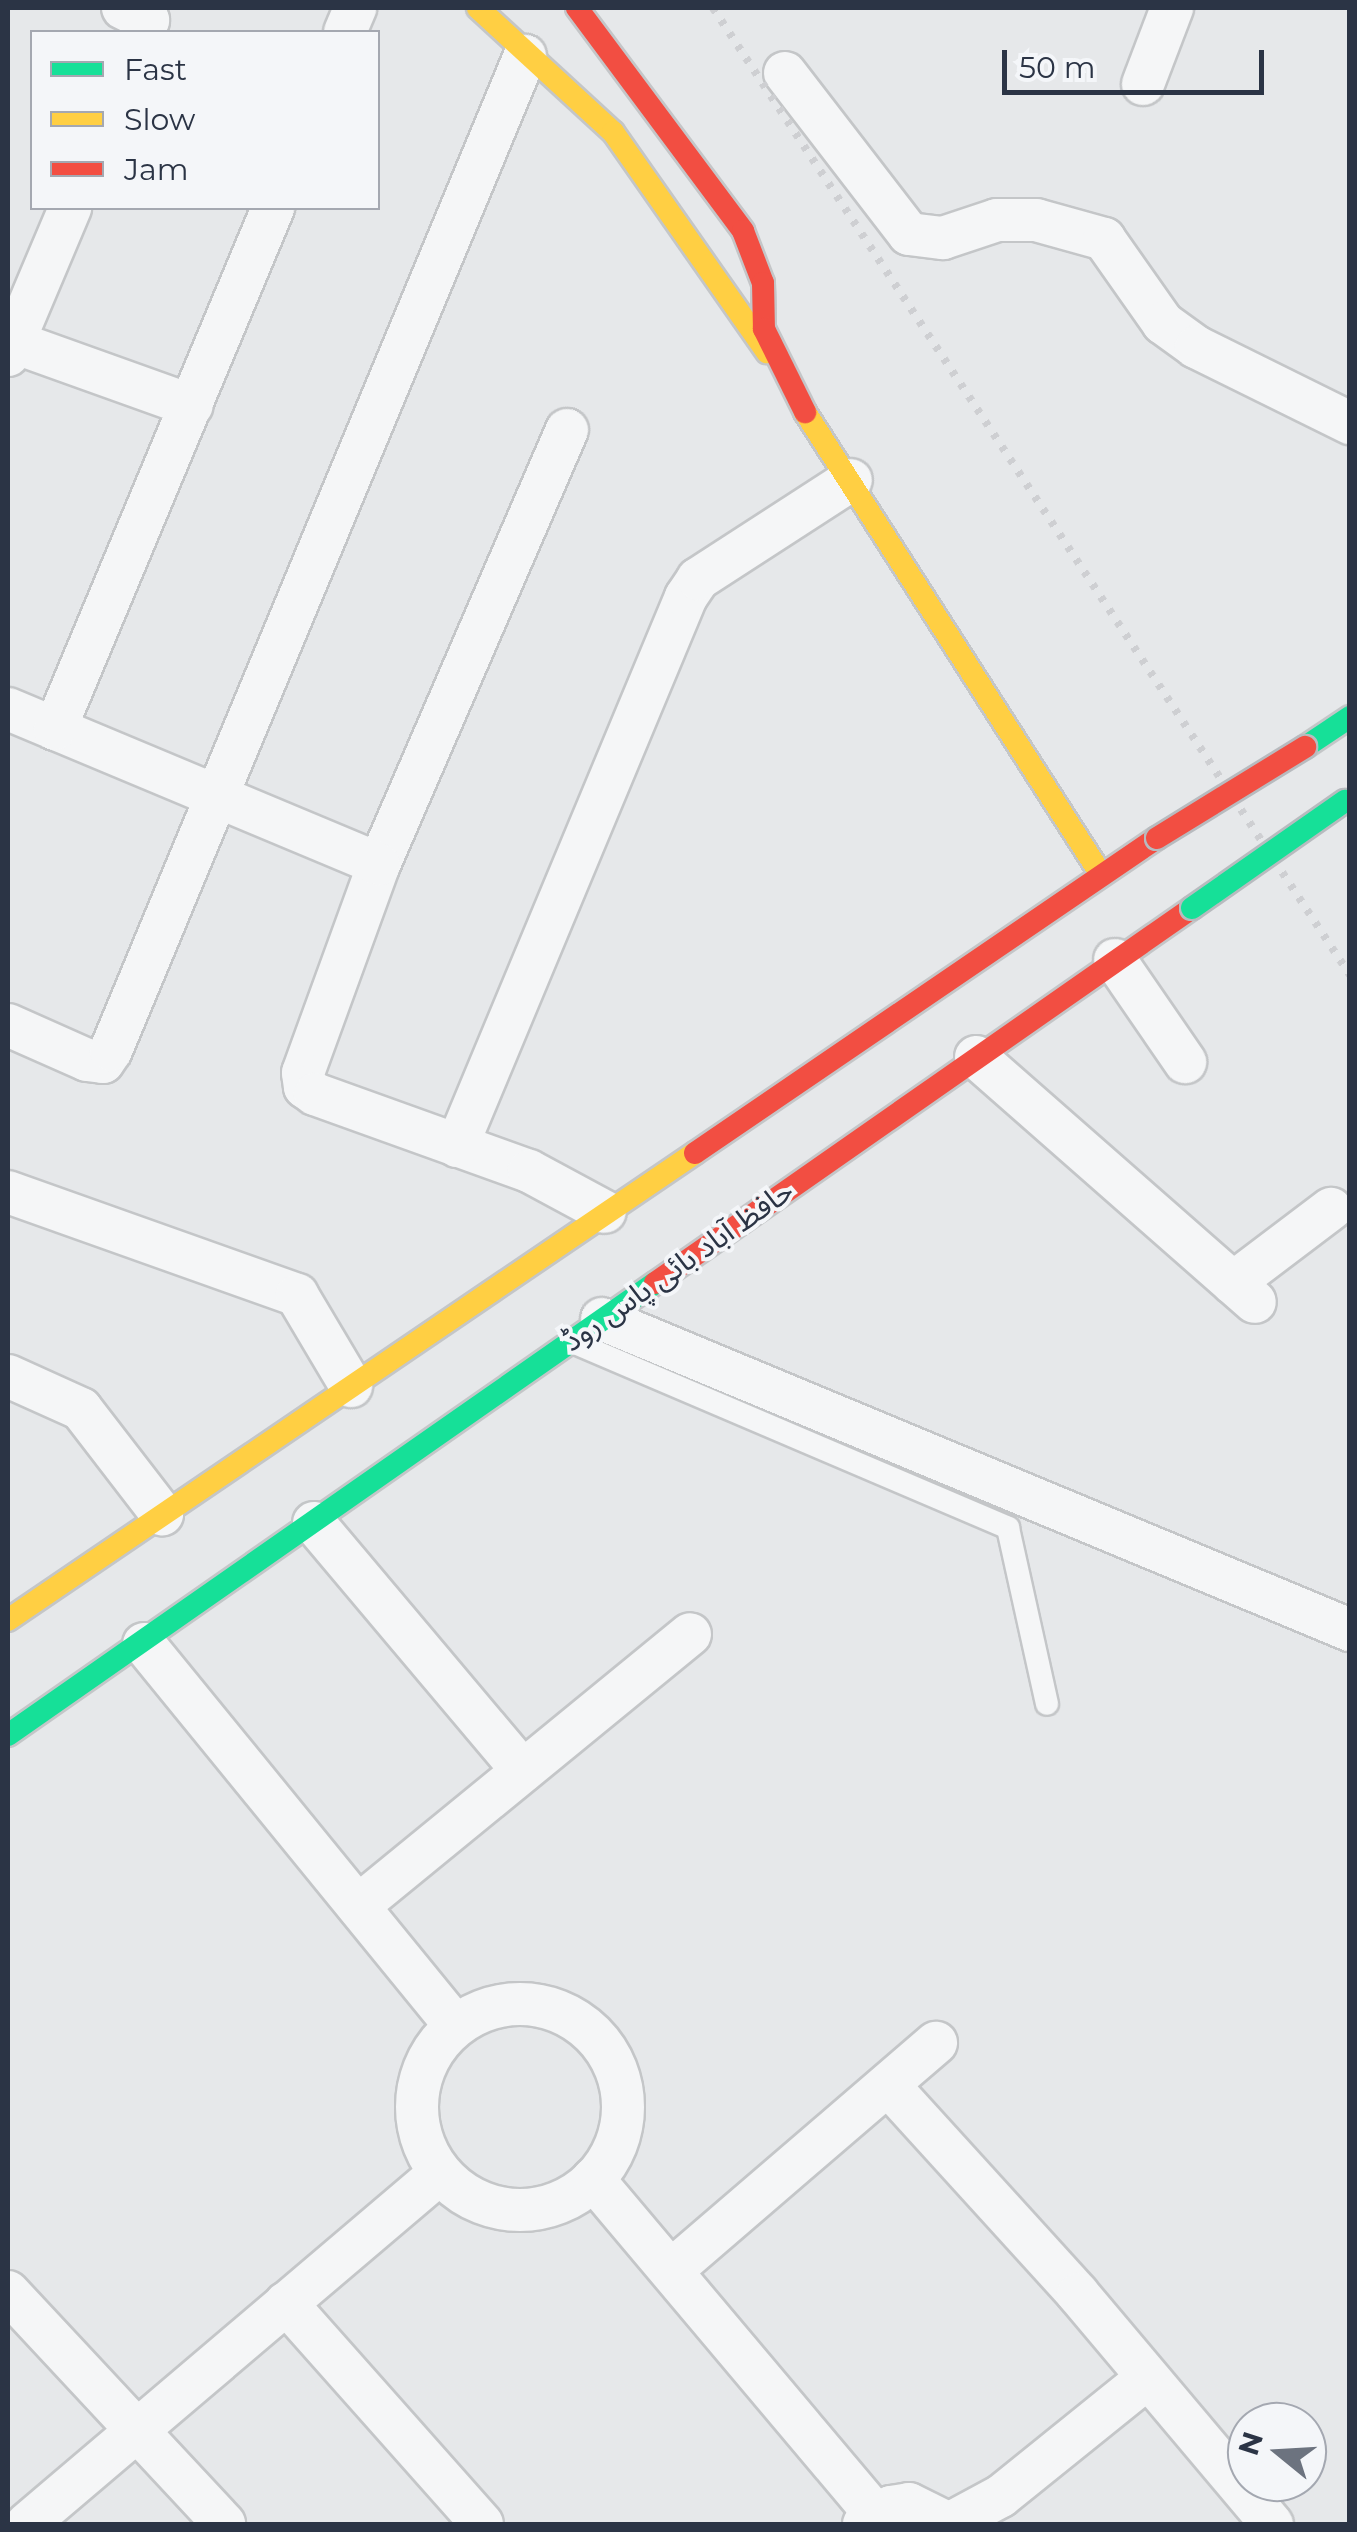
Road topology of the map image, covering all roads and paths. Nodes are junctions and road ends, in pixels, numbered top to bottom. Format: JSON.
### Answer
{"nodes":[{"id":1,"x":123,"y":8,"type":"edge"},
{"id":2,"x":478,"y":8,"type":"edge"},
{"id":3,"x":577,"y":8,"type":"edge"},
{"id":4,"x":1172,"y":8,"type":"edge"},
{"id":5,"x":145,"y":30,"type":"edge"},
{"id":6,"x":524,"y":56,"type":"junction"},
{"id":7,"x":785,"y":73,"type":"dead end"},
{"id":8,"x":1143,"y":84,"type":"dead end"},
{"id":9,"x":69,"y":210,"type":"edge"},
{"id":10,"x":272,"y":210,"type":"edge"},
{"id":11,"x":9,"y":346,"type":"edge"},
{"id":12,"x":780,"y":372,"type":"junction"},
{"id":13,"x":192,"y":406,"type":"junction"},
{"id":14,"x":1350,"y":423,"type":"edge"},
{"id":15,"x":567,"y":430,"type":"dead end"},
{"id":16,"x":851,"y":480,"type":"junction"},
{"id":17,"x":8,"y":709,"type":"edge"},
{"id":18,"x":1350,"y":718,"type":"edge"},
{"id":19,"x":54,"y":729,"type":"junction"},
{"id":20,"x":221,"y":797,"type":"junction"},
{"id":21,"x":1347,"y":799,"type":"edge"},
{"id":22,"x":379,"y":864,"type":"junction"},
{"id":23,"x":1100,"y":873,"type":"junction"},
{"id":24,"x":1115,"y":960,"type":"junction"},
{"id":25,"x":8,"y":1026,"type":"edge"},
{"id":26,"x":976,"y":1058,"type":"junction"},
{"id":27,"x":1185,"y":1062,"type":"dead end"},
{"id":28,"x":457,"y":1146,"type":"junction"},
{"id":29,"x":8,"y":1192,"type":"edge"},
{"id":30,"x":1330,"y":1209,"type":"dead end"},
{"id":31,"x":606,"y":1212,"type":"junction"},
{"id":32,"x":586,"y":1330,"type":"junction"},
{"id":33,"x":8,"y":1376,"type":"edge"},
{"id":34,"x":351,"y":1386,"type":"junction"},
{"id":35,"x":162,"y":1514,"type":"junction"},
{"id":36,"x":314,"y":1523,"type":"junction"},
{"id":37,"x":8,"y":1620,"type":"edge"},
{"id":38,"x":1350,"y":1630,"type":"edge"},
{"id":39,"x":690,"y":1634,"type":"dead end"},
{"id":40,"x":144,"y":1644,"type":"junction"},
{"id":41,"x":1047,"y":1704,"type":"dead end"},
{"id":42,"x":8,"y":1735,"type":"edge"},
{"id":43,"x":523,"y":1771,"type":"junction"},
{"id":44,"x":358,"y":1906,"type":"junction"},
{"id":45,"x":455,"y":2026,"type":"junction"},
{"id":46,"x":936,"y":2043,"type":"dead end"},
{"id":47,"x":888,"y":2085,"type":"junction"},
{"id":48,"x":440,"y":2173,"type":"junction"},
{"id":49,"x":594,"y":2179,"type":"junction"},
{"id":50,"x":673,"y":2269,"type":"junction"},
{"id":51,"x":8,"y":2292,"type":"edge"},
{"id":52,"x":286,"y":2304,"type":"junction"},
{"id":53,"x":1145,"y":2380,"type":"junction"},
{"id":54,"x":141,"y":2429,"type":"junction"},
{"id":55,"x":869,"y":2519,"type":"edge"},
{"id":56,"x":27,"y":2524,"type":"edge"},
{"id":57,"x":224,"y":2524,"type":"edge"},
{"id":58,"x":482,"y":2524,"type":"edge"},
{"id":59,"x":1272,"y":2524,"type":"edge"}],
"edges":[{"from":1,"to":5,"type":"street"},
{"from":2,"to":6,"type":"main road"},
{"from":3,"to":12,"type":"main road"},
{"from":4,"to":8,"type":"street"},
{"from":6,"to":12,"type":"main road"},
{"from":6,"to":20,"type":"street"},
{"from":7,"to":14,"type":"street"},
{"from":9,"to":11,"type":"street"},
{"from":10,"to":13,"type":"street"},
{"from":11,"to":13,"type":"street"},
{"from":12,"to":16,"type":"main road"},
{"from":13,"to":19,"type":"street"},
{"from":15,"to":22,"type":"street"},
{"from":16,"to":23,"type":"main road"},
{"from":16,"to":28,"type":"street"},
{"from":17,"to":19,"type":"street"},
{"from":18,"to":23,"type":"main road","bridge":true},
{"from":19,"to":20,"type":"street"},
{"from":20,"to":22,"type":"street"},
{"from":20,"to":25,"type":"street"},
{"from":21,"to":24,"type":"main road","name":"حافظ آباد بائی پاس روڈ","bridge":true},
{"from":22,"to":28,"type":"street"},
{"from":23,"to":31,"type":"main road"},
{"from":24,"to":26,"type":"main road","name":"حافظ آباد بائی پاس روڈ"},
{"from":24,"to":27,"type":"street"},
{"from":26,"to":30,"type":"street"},
{"from":26,"to":32,"type":"main road","name":"حافظ آباد بائی پاس روڈ"},
{"from":28,"to":31,"type":"street"},
{"from":29,"to":34,"type":"street"},
{"from":31,"to":34,"type":"main road"},
{"from":32,"to":36,"type":"main road","name":"حافظ آباد بائی پاس روڈ"},
{"from":32,"to":38,"type":"street"},
{"from":32,"to":41,"type":"lane"},
{"from":33,"to":35,"type":"street"},
{"from":34,"to":35,"type":"main road"},
{"from":35,"to":37,"type":"main road"},
{"from":36,"to":40,"type":"main road","name":"حافظ آباد بائی پاس روڈ"},
{"from":36,"to":43,"type":"street"},
{"from":39,"to":43,"type":"street"},
{"from":40,"to":42,"type":"main road","name":"حافظ آباد بائی پاس روڈ"},
{"from":40,"to":44,"type":"street"},
{"from":43,"to":44,"type":"street"},
{"from":44,"to":45,"type":"street"},
{"from":45,"to":48,"type":"street"},
{"from":45,"to":49,"type":"street"},
{"from":46,"to":47,"type":"street"},
{"from":47,"to":50,"type":"street"},
{"from":47,"to":53,"type":"street"},
{"from":48,"to":49,"type":"street"},
{"from":48,"to":52,"type":"street"},
{"from":49,"to":50,"type":"street"},
{"from":50,"to":55,"type":"street"},
{"from":51,"to":54,"type":"street"},
{"from":52,"to":54,"type":"street"},
{"from":52,"to":58,"type":"street"},
{"from":53,"to":55,"type":"street"},
{"from":53,"to":59,"type":"street"},
{"from":54,"to":56,"type":"street"},
{"from":54,"to":57,"type":"street"}]}
